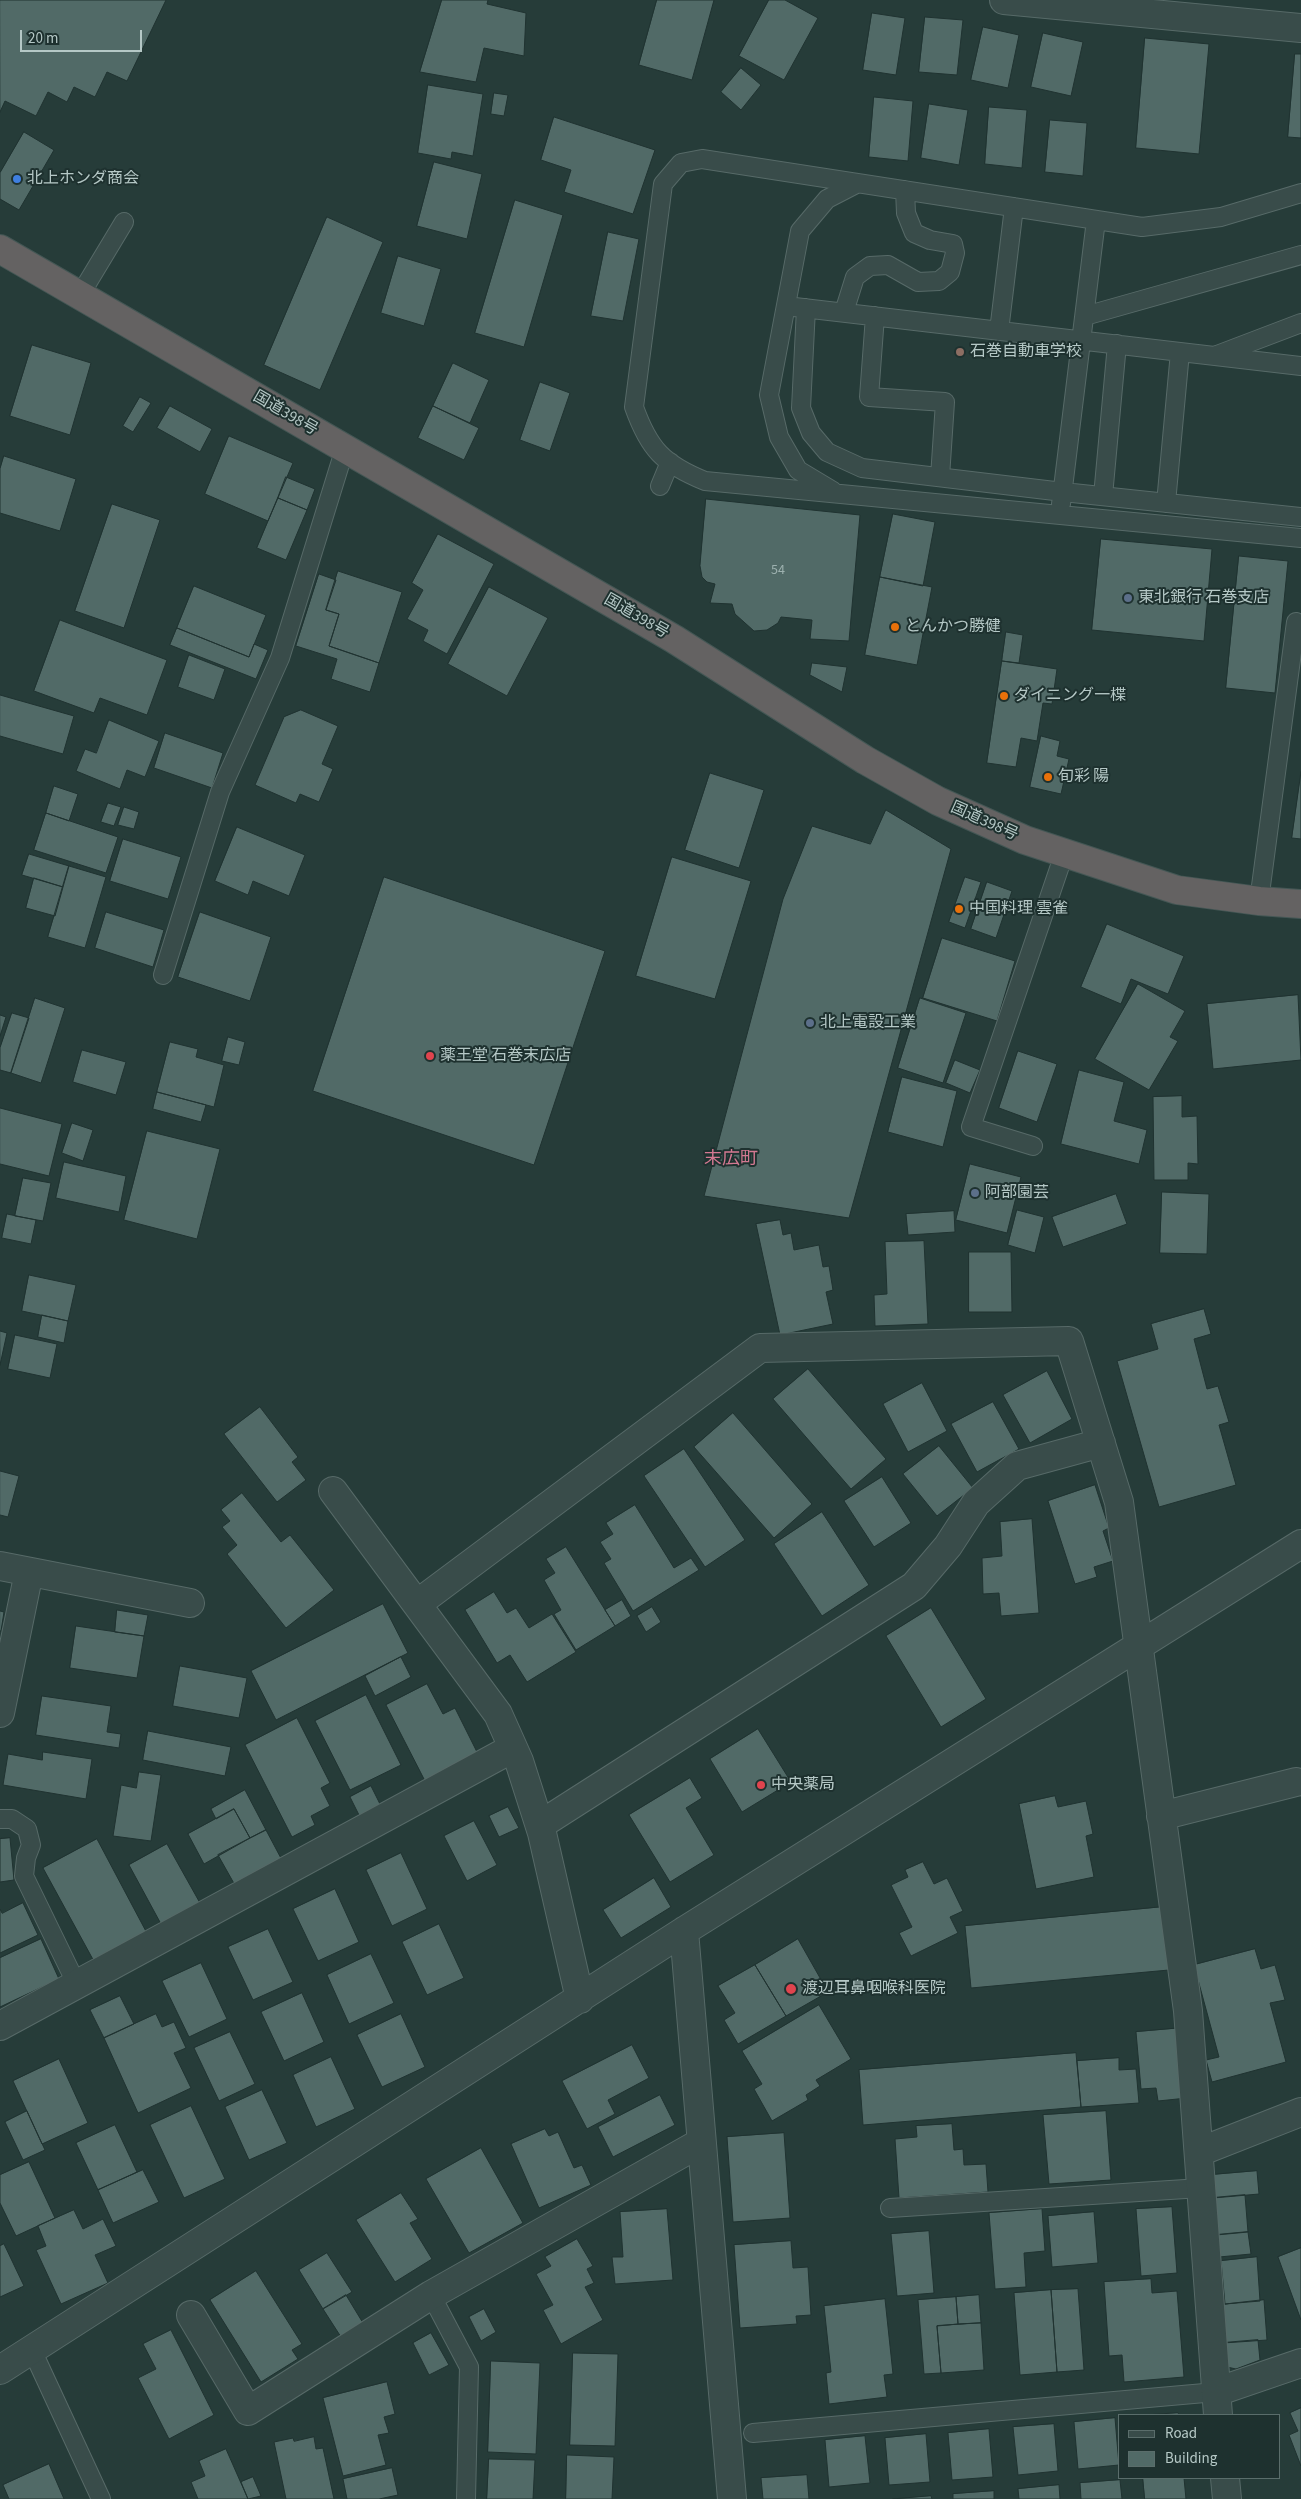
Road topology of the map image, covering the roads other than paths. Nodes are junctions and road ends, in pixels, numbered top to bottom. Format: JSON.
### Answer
{"nodes":[{"id":1,"x":1004,"y":0,"type":"edge"},
{"id":2,"x":1301,"y":28,"type":"edge"},
{"id":3,"x":858,"y":183,"type":"junction"},
{"id":4,"x":905,"y":190,"type":"junction"},
{"id":5,"x":1301,"y":193,"type":"edge"},
{"id":6,"x":1014,"y":207,"type":"junction"},
{"id":7,"x":1096,"y":220,"type":"junction"},
{"id":8,"x":124,"y":222,"type":"dead end"},
{"id":9,"x":0,"y":248,"type":"edge"},
{"id":10,"x":1301,"y":256,"type":"edge"},
{"id":11,"x":80,"y":295,"type":"junction"},
{"id":12,"x":786,"y":306,"type":"junction"},
{"id":13,"x":806,"y":308,"type":"junction"},
{"id":14,"x":844,"y":312,"type":"junction"},
{"id":15,"x":875,"y":316,"type":"junction"},
{"id":16,"x":1085,"y":316,"type":"junction"},
{"id":17,"x":1301,"y":323,"type":"edge"},
{"id":18,"x":999,"y":331,"type":"junction"},
{"id":19,"x":1081,"y":340,"type":"junction"},
{"id":20,"x":1117,"y":344,"type":"junction"},
{"id":21,"x":1180,"y":352,"type":"junction"},
{"id":22,"x":1214,"y":356,"type":"junction"},
{"id":23,"x":1301,"y":366,"type":"edge"},
{"id":24,"x":345,"y":448,"type":"junction"},
{"id":25,"x":670,"y":462,"type":"junction"},
{"id":26,"x":940,"y":477,"type":"junction"},
{"id":27,"x":660,"y":486,"type":"dead end"},
{"id":28,"x":1063,"y":492,"type":"junction"},
{"id":29,"x":838,"y":494,"type":"junction"},
{"id":30,"x":1102,"y":496,"type":"junction"},
{"id":31,"x":1166,"y":503,"type":"junction"},
{"id":32,"x":1060,"y":515,"type":"junction"},
{"id":33,"x":1301,"y":517,"type":"edge"},
{"id":34,"x":1301,"y":538,"type":"edge"},
{"id":35,"x":1296,"y":622,"type":"dead end"},
{"id":36,"x":1064,"y":854,"type":"junction"},
{"id":37,"x":1259,"y":901,"type":"junction"},
{"id":38,"x":1301,"y":904,"type":"edge"},
{"id":39,"x":162,"y":974,"type":"dead end"},
{"id":40,"x":1033,"y":1146,"type":"dead end"},
{"id":41,"x":1101,"y":1443,"type":"junction"},
{"id":42,"x":333,"y":1491,"type":"dead end"},
{"id":43,"x":1301,"y":1544,"type":"edge"},
{"id":44,"x":0,"y":1566,"type":"edge"},
{"id":45,"x":29,"y":1572,"type":"junction"},
{"id":46,"x":190,"y":1603,"type":"dead end"},
{"id":47,"x":417,"y":1604,"type":"junction"},
{"id":48,"x":1138,"y":1646,"type":"junction"},
{"id":49,"x":0,"y":1713,"type":"edge"},
{"id":50,"x":513,"y":1748,"type":"junction"},
{"id":51,"x":1296,"y":1782,"type":"dead end"},
{"id":52,"x":1161,"y":1816,"type":"junction"},
{"id":53,"x":0,"y":1819,"type":"edge"},
{"id":54,"x":540,"y":1825,"type":"junction"},
{"id":55,"x":684,"y":1931,"type":"junction"},
{"id":56,"x":77,"y":1985,"type":"junction"},
{"id":57,"x":580,"y":1999,"type":"junction"},
{"id":58,"x":0,"y":2026,"type":"edge"},
{"id":59,"x":1301,"y":2112,"type":"edge"},
{"id":60,"x":700,"y":2143,"type":"junction"},
{"id":61,"x":1198,"y":2152,"type":"junction"},
{"id":62,"x":1201,"y":2188,"type":"junction"},
{"id":63,"x":890,"y":2208,"type":"dead end"},
{"id":64,"x":431,"y":2296,"type":"junction"},
{"id":65,"x":190,"y":2315,"type":"dead end"},
{"id":66,"x":32,"y":2350,"type":"junction"},
{"id":67,"x":1301,"y":2363,"type":"edge"},
{"id":68,"x":0,"y":2370,"type":"edge"},
{"id":69,"x":1217,"y":2404,"type":"edge"},
{"id":70,"x":753,"y":2433,"type":"dead end"},
{"id":71,"x":1225,"y":2479,"type":"edge"},
{"id":72,"x":101,"y":2499,"type":"edge"},
{"id":73,"x":466,"y":2499,"type":"edge"},
{"id":74,"x":732,"y":2499,"type":"edge"},
{"id":75,"x":1227,"y":2499,"type":"edge"}],
"edges":[{"from":1,"to":2,"type":"street"},
{"from":3,"to":4,"type":"lane"},
{"from":3,"to":12,"type":"lane"},
{"from":3,"to":25,"type":"lane"},
{"from":4,"to":6,"type":"lane"},
{"from":4,"to":14,"type":"lane"},
{"from":5,"to":7,"type":"lane"},
{"from":6,"to":7,"type":"lane"},
{"from":6,"to":18,"type":"lane"},
{"from":7,"to":16,"type":"lane"},
{"from":8,"to":11,"type":"lane"},
{"from":9,"to":11,"type":"highway","name":"国道398号"},
{"from":10,"to":16,"type":"lane"},
{"from":11,"to":24,"type":"highway","name":"国道398号"},
{"from":12,"to":13,"type":"lane"},
{"from":12,"to":29,"type":"lane"},
{"from":13,"to":14,"type":"lane"},
{"from":13,"to":26,"type":"lane"},
{"from":14,"to":15,"type":"lane"},
{"from":15,"to":18,"type":"lane"},
{"from":15,"to":26,"type":"lane"},
{"from":16,"to":19,"type":"lane"},
{"from":17,"to":22,"type":"lane"},
{"from":18,"to":19,"type":"lane"},
{"from":19,"to":20,"type":"lane"},
{"from":19,"to":28,"type":"lane"},
{"from":20,"to":21,"type":"lane"},
{"from":20,"to":30,"type":"lane"},
{"from":21,"to":22,"type":"lane"},
{"from":21,"to":31,"type":"lane"},
{"from":22,"to":23,"type":"lane"},
{"from":24,"to":36,"type":"highway","name":"国道398号"},
{"from":24,"to":39,"type":"lane"},
{"from":25,"to":27,"type":"lane"},
{"from":25,"to":29,"type":"lane"},
{"from":26,"to":28,"type":"lane"},
{"from":28,"to":30,"type":"lane"},
{"from":28,"to":32,"type":"lane"},
{"from":29,"to":32,"type":"lane"},
{"from":30,"to":31,"type":"lane"},
{"from":31,"to":33,"type":"lane"},
{"from":32,"to":34,"type":"lane"},
{"from":35,"to":37,"type":"lane"},
{"from":36,"to":37,"type":"highway","name":"国道398号"},
{"from":36,"to":40,"type":"lane"},
{"from":37,"to":38,"type":"highway","name":"国道398号"},
{"from":41,"to":47,"type":"street"},
{"from":41,"to":48,"type":"street"},
{"from":41,"to":54,"type":"street"},
{"from":42,"to":47,"type":"street"},
{"from":43,"to":48,"type":"street"},
{"from":44,"to":45,"type":"street"},
{"from":45,"to":46,"type":"street"},
{"from":45,"to":49,"type":"street"},
{"from":47,"to":50,"type":"street"},
{"from":48,"to":52,"type":"street"},
{"from":48,"to":55,"type":"street"},
{"from":50,"to":54,"type":"street"},
{"from":50,"to":56,"type":"street"},
{"from":51,"to":52,"type":"street"},
{"from":52,"to":61,"type":"street"},
{"from":53,"to":56,"type":"lane"},
{"from":54,"to":57,"type":"street"},
{"from":55,"to":57,"type":"street"},
{"from":55,"to":60,"type":"street"},
{"from":56,"to":58,"type":"street"},
{"from":57,"to":66,"type":"street"},
{"from":59,"to":61,"type":"street"},
{"from":60,"to":64,"type":"street"},
{"from":60,"to":74,"type":"street"},
{"from":61,"to":62,"type":"street"},
{"from":62,"to":63,"type":"lane"},
{"from":62,"to":69,"type":"street"},
{"from":64,"to":65,"type":"street"},
{"from":64,"to":73,"type":"lane"},
{"from":66,"to":68,"type":"street"},
{"from":66,"to":72,"type":"lane"},
{"from":67,"to":69,"type":"street"},
{"from":69,"to":70,"type":"lane"},
{"from":71,"to":75,"type":"street"}]}
